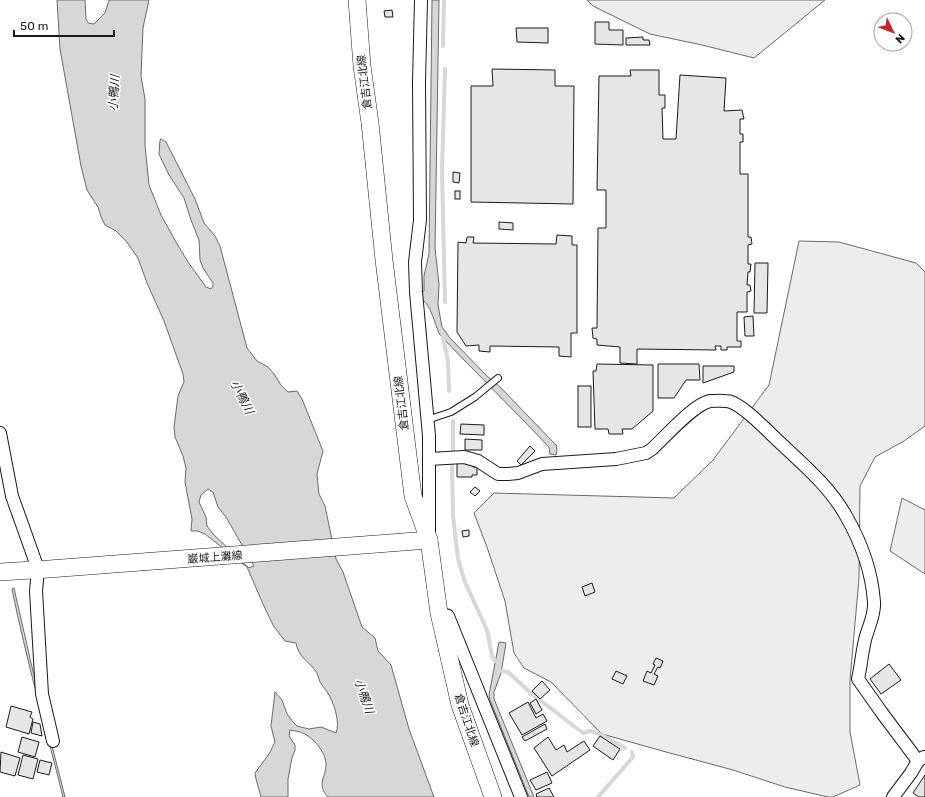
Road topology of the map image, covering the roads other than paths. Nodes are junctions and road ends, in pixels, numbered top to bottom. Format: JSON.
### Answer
{"nodes":[{"id":1,"x":357,"y":0,"type":"edge"},
{"id":2,"x":421,"y":0,"type":"edge"},
{"id":3,"x":498,"y":378,"type":"dead end"},
{"id":4,"x":427,"y":420,"type":"junction"},
{"id":5,"x":0,"y":433,"type":"edge"},
{"id":6,"x":429,"y":459,"type":"junction"},
{"id":7,"x":429,"y":540,"type":"junction"},
{"id":8,"x":44,"y":569,"type":"junction"},
{"id":9,"x":0,"y":572,"type":"edge"},
{"id":10,"x":439,"y":613,"type":"junction"},
{"id":11,"x":53,"y":741,"type":"dead end"},
{"id":12,"x":922,"y":759,"type":"edge"},
{"id":13,"x":493,"y":797,"type":"edge"},
{"id":14,"x":521,"y":797,"type":"edge"},
{"id":15,"x":893,"y":797,"type":"edge"}],
"edges":[{"from":1,"to":7,"type":"main road","name":"倉吉江北線"},
{"from":2,"to":4,"type":"street"},
{"from":3,"to":4,"type":"lane"},
{"from":4,"to":6,"type":"street"},
{"from":5,"to":8,"type":"street"},
{"from":6,"to":7,"type":"street"},
{"from":6,"to":12,"type":"street"},
{"from":7,"to":8,"type":"main road","name":"巌城上灘線"},
{"from":7,"to":10,"type":"main road","name":"倉吉江北線"},
{"from":8,"to":9,"type":"main road","name":"巌城上灘線"},
{"from":8,"to":11,"type":"street"},
{"from":10,"to":13,"type":"main road","name":"倉吉江北線"},
{"from":10,"to":14,"type":"street"},
{"from":12,"to":15,"type":"street"}]}
